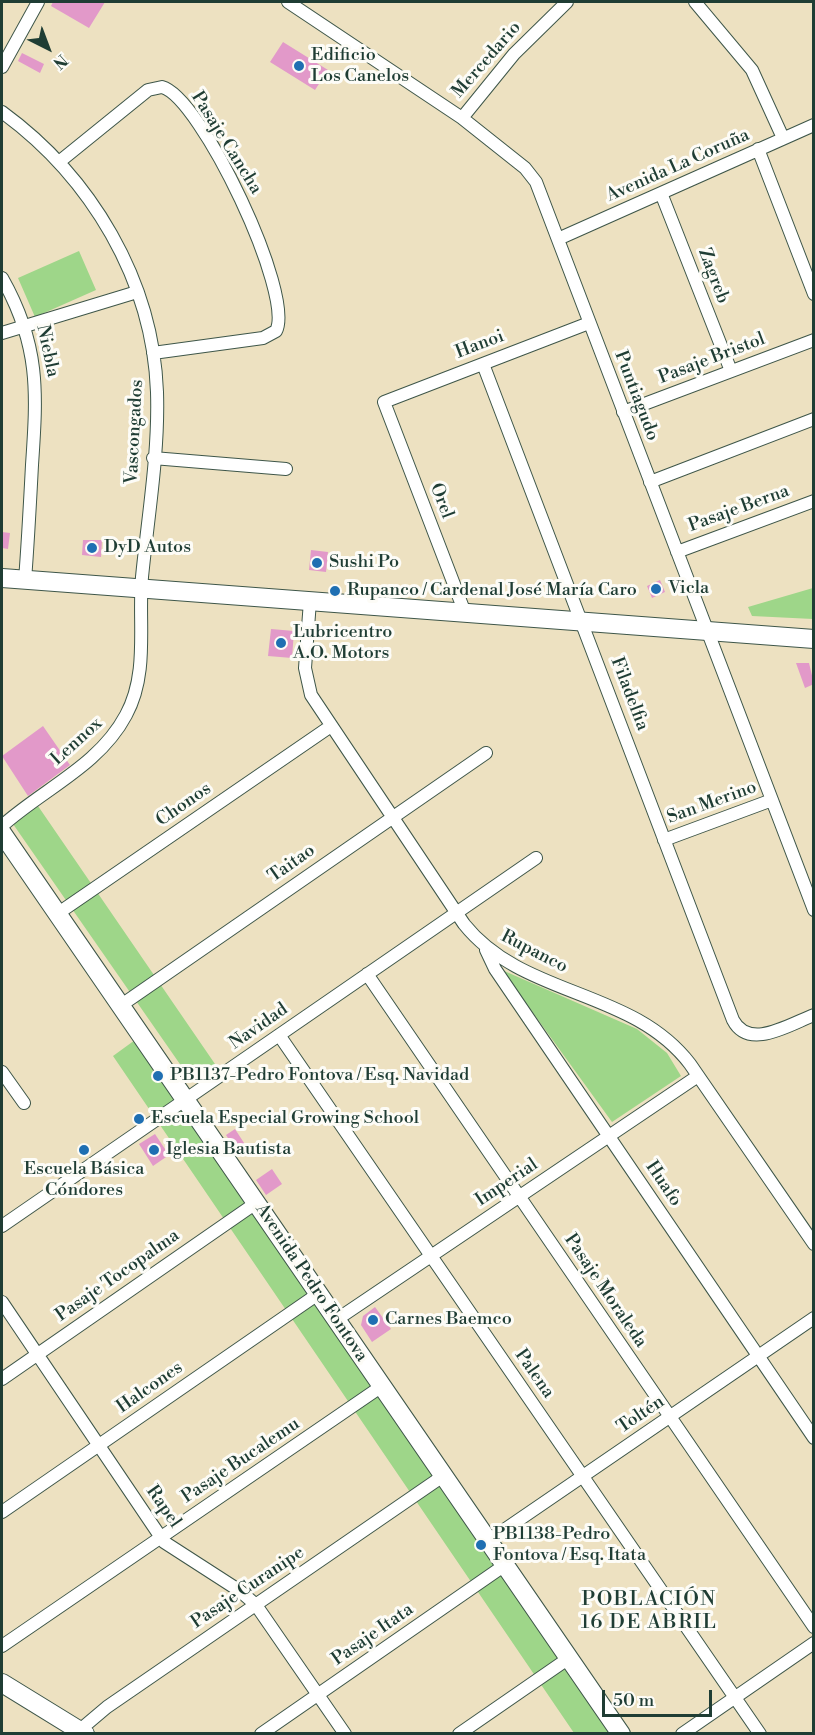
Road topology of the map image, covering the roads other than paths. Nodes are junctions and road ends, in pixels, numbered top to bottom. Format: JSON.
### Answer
{"nodes":[{"id":1,"x":38,"y":2,"type":"edge"},
{"id":2,"x":288,"y":2,"type":"edge"},
{"id":3,"x":314,"y":2,"type":"edge"},
{"id":4,"x":567,"y":2,"type":"edge"},
{"id":5,"x":695,"y":2,"type":"edge"},
{"id":6,"x":306,"y":13,"type":"junction"},
{"id":7,"x":2,"y":67,"type":"edge"},
{"id":8,"x":2,"y":112,"type":"edge"},
{"id":9,"x":462,"y":117,"type":"junction"},
{"id":10,"x":813,"y":125,"type":"edge"},
{"id":11,"x":783,"y":138,"type":"junction"},
{"id":12,"x":758,"y":149,"type":"junction"},
{"id":13,"x":59,"y":162,"type":"junction"},
{"id":14,"x":661,"y":193,"type":"junction"},
{"id":15,"x":558,"y":239,"type":"junction"},
{"id":16,"x":2,"y":279,"type":"edge"},
{"id":17,"x":137,"y":292,"type":"junction"},
{"id":18,"x":813,"y":294,"type":"edge"},
{"id":19,"x":589,"y":323,"type":"junction"},
{"id":20,"x":24,"y":325,"type":"junction"},
{"id":21,"x":2,"y":333,"type":"edge"},
{"id":22,"x":813,"y":340,"type":"edge"},
{"id":23,"x":153,"y":353,"type":"junction"},
{"id":24,"x":483,"y":364,"type":"junction"},
{"id":25,"x":731,"y":371,"type":"junction"},
{"id":26,"x":384,"y":402,"type":"joint"},
{"id":27,"x":623,"y":412,"type":"junction"},
{"id":28,"x":813,"y":419,"type":"edge"},
{"id":29,"x":153,"y":458,"type":"junction"},
{"id":30,"x":286,"y":469,"type":"dead end"},
{"id":31,"x":650,"y":482,"type":"junction"},
{"id":32,"x":813,"y":501,"type":"edge"},
{"id":33,"x":677,"y":552,"type":"junction"},
{"id":34,"x":2,"y":578,"type":"edge"},
{"id":35,"x":25,"y":580,"type":"junction"},
{"id":36,"x":141,"y":588,"type":"junction"},
{"id":37,"x":310,"y":601,"type":"junction"},
{"id":38,"x":465,"y":613,"type":"junction"},
{"id":39,"x":581,"y":621,"type":"junction"},
{"id":40,"x":707,"y":631,"type":"junction"},
{"id":41,"x":813,"y":639,"type":"edge"},
{"id":42,"x":331,"y":726,"type":"junction"},
{"id":43,"x":486,"y":753,"type":"dead end"},
{"id":44,"x":772,"y":800,"type":"junction"},
{"id":45,"x":393,"y":817,"type":"junction"},
{"id":46,"x":2,"y":826,"type":"edge"},
{"id":47,"x":2,"y":833,"type":"edge"},
{"id":48,"x":664,"y":840,"type":"junction"},
{"id":49,"x":536,"y":858,"type":"dead end"},
{"id":50,"x":813,"y":910,"type":"edge"},
{"id":51,"x":456,"y":913,"type":"junction"},
{"id":52,"x":57,"y":914,"type":"junction"},
{"id":53,"x":486,"y":948,"type":"junction"},
{"id":54,"x":367,"y":974,"type":"junction"},
{"id":55,"x":120,"y":1006,"type":"junction"},
{"id":56,"x":813,"y":1015,"type":"edge"},
{"id":57,"x":279,"y":1035,"type":"junction"},
{"id":58,"x":2,"y":1072,"type":"edge"},
{"id":59,"x":698,"y":1076,"type":"junction"},
{"id":60,"x":185,"y":1100,"type":"junction"},
{"id":61,"x":24,"y":1103,"type":"dead end"},
{"id":62,"x":608,"y":1136,"type":"junction"},
{"id":63,"x":519,"y":1196,"type":"junction"},
{"id":64,"x":256,"y":1203,"type":"junction"},
{"id":65,"x":2,"y":1226,"type":"edge"},
{"id":66,"x":813,"y":1244,"type":"edge"},
{"id":67,"x":431,"y":1256,"type":"junction"},
{"id":68,"x":318,"y":1294,"type":"junction"},
{"id":69,"x":2,"y":1302,"type":"edge"},
{"id":70,"x":813,"y":1318,"type":"edge"},
{"id":71,"x":336,"y":1320,"type":"junction"},
{"id":72,"x":37,"y":1354,"type":"junction"},
{"id":73,"x":758,"y":1356,"type":"junction"},
{"id":74,"x":2,"y":1379,"type":"edge"},
{"id":75,"x":382,"y":1386,"type":"junction"},
{"id":76,"x":669,"y":1417,"type":"junction"},
{"id":77,"x":813,"y":1438,"type":"edge"},
{"id":78,"x":98,"y":1445,"type":"junction"},
{"id":79,"x":443,"y":1476,"type":"junction"},
{"id":80,"x":583,"y":1476,"type":"junction"},
{"id":81,"x":2,"y":1512,"type":"edge"},
{"id":82,"x":161,"y":1537,"type":"junction"},
{"id":83,"x":488,"y":1541,"type":"junction"},
{"id":84,"x":505,"y":1565,"type":"junction"},
{"id":85,"x":256,"y":1605,"type":"junction"},
{"id":86,"x":813,"y":1627,"type":"edge"},
{"id":87,"x":813,"y":1643,"type":"edge"},
{"id":88,"x":2,"y":1646,"type":"edge"},
{"id":89,"x":569,"y":1658,"type":"junction"},
{"id":90,"x":2,"y":1683,"type":"edge"},
{"id":91,"x":318,"y":1694,"type":"junction"},
{"id":92,"x":735,"y":1697,"type":"junction"},
{"id":93,"x":80,"y":1732,"type":"edge"},
{"id":94,"x":261,"y":1734,"type":"edge"},
{"id":95,"x":345,"y":1734,"type":"edge"},
{"id":96,"x":459,"y":1734,"type":"edge"},
{"id":97,"x":621,"y":1734,"type":"edge"},
{"id":98,"x":682,"y":1734,"type":"edge"},
{"id":99,"x":760,"y":1734,"type":"edge"}],
"edges":[{"from":1,"to":7,"type":"street"},
{"from":2,"to":6,"type":"street","name":"Puntiagudo"},
{"from":3,"to":6,"type":"street"},
{"from":4,"to":9,"type":"street","name":"Mercedario"},
{"from":5,"to":11,"type":"street"},
{"from":6,"to":9,"type":"street","name":"Puntiagudo"},
{"from":8,"to":13,"type":"street","name":"Vascongados"},
{"from":9,"to":15,"type":"street","name":"Puntiagudo"},
{"from":10,"to":11,"type":"street","name":"Avenida La Coruña"},
{"from":11,"to":12,"type":"street","name":"Avenida La Coruña"},
{"from":12,"to":14,"type":"street","name":"Avenida La Coruña"},
{"from":12,"to":18,"type":"street"},
{"from":13,"to":17,"type":"street","name":"Vascongados"},
{"from":13,"to":23,"type":"street","name":"Pasaje Cancha"},
{"from":14,"to":15,"type":"street","name":"Avenida La Coruña"},
{"from":14,"to":25,"type":"street","name":"Zagreb"},
{"from":15,"to":19,"type":"street","name":"Puntiagudo"},
{"from":16,"to":20,"type":"street","name":"Niebla"},
{"from":17,"to":20,"type":"street"},
{"from":17,"to":23,"type":"street","name":"Vascongados"},
{"from":19,"to":24,"type":"street","name":"Hanoi"},
{"from":19,"to":27,"type":"street","name":"Puntiagudo"},
{"from":20,"to":21,"type":"street"},
{"from":20,"to":35,"type":"street","name":"Niebla"},
{"from":22,"to":25,"type":"street","name":"Pasaje Bristol"},
{"from":23,"to":29,"type":"street","name":"Vascongados"},
{"from":24,"to":26,"type":"street","name":"Hanoi"},
{"from":24,"to":39,"type":"street","name":"Filadelfia"},
{"from":25,"to":27,"type":"street","name":"Pasaje Bristol"},
{"from":26,"to":38,"type":"street","name":"Orel"},
{"from":27,"to":31,"type":"street","name":"Puntiagudo"},
{"from":28,"to":31,"type":"street"},
{"from":29,"to":30,"type":"street"},
{"from":29,"to":36,"type":"street","name":"Vascongados"},
{"from":31,"to":33,"type":"street","name":"Puntiagudo"},
{"from":32,"to":33,"type":"street","name":"Pasaje Berna"},
{"from":33,"to":40,"type":"street","name":"Puntiagudo"},
{"from":34,"to":35,"type":"main road"},
{"from":35,"to":36,"type":"main road"},
{"from":36,"to":37,"type":"main road"},
{"from":36,"to":46,"type":"street","name":"Lennox"},
{"from":37,"to":38,"type":"main road"},
{"from":37,"to":42,"type":"street","name":"Rupanco"},
{"from":38,"to":39,"type":"main road"},
{"from":39,"to":40,"type":"main road"},
{"from":39,"to":48,"type":"street","name":"Filadelfia"},
{"from":40,"to":41,"type":"main road"},
{"from":40,"to":44,"type":"street","name":"Puntiagudo"},
{"from":42,"to":45,"type":"street","name":"Rupanco"},
{"from":42,"to":52,"type":"street","name":"Chonos"},
{"from":43,"to":45,"type":"street","name":"Taitao"},
{"from":44,"to":48,"type":"street","name":"San Merino"},
{"from":44,"to":50,"type":"street","name":"Puntiagudo"},
{"from":45,"to":51,"type":"street","name":"Rupanco"},
{"from":45,"to":55,"type":"street","name":"Taitao"},
{"from":47,"to":52,"type":"main road","name":"Avenida Pedro Fontova"},
{"from":48,"to":56,"type":"street","name":"Filadelfia"},
{"from":49,"to":51,"type":"street","name":"Navidad"},
{"from":51,"to":53,"type":"street","name":"Rupanco"},
{"from":51,"to":54,"type":"street","name":"Navidad"},
{"from":52,"to":55,"type":"main road","name":"Avenida Pedro Fontova"},
{"from":53,"to":59,"type":"street","name":"Rupanco"},
{"from":53,"to":62,"type":"street","name":"Huafo"},
{"from":54,"to":57,"type":"street","name":"Navidad"},
{"from":54,"to":63,"type":"street","name":"Pasaje Moraleda"},
{"from":55,"to":60,"type":"main road","name":"Avenida Pedro Fontova"},
{"from":57,"to":60,"type":"street","name":"Navidad"},
{"from":57,"to":67,"type":"street","name":"Palena"},
{"from":58,"to":61,"type":"street"},
{"from":59,"to":62,"type":"street","name":"Imperial"},
{"from":59,"to":66,"type":"street","name":"Rupanco"},
{"from":60,"to":64,"type":"main road","name":"Avenida Pedro Fontova"},
{"from":60,"to":65,"type":"street","name":"Navidad"},
{"from":62,"to":63,"type":"street","name":"Imperial"},
{"from":62,"to":73,"type":"street","name":"Huafo"},
{"from":63,"to":67,"type":"street","name":"Imperial"},
{"from":63,"to":76,"type":"street","name":"Pasaje Moraleda"},
{"from":64,"to":68,"type":"main road","name":"Avenida Pedro Fontova"},
{"from":64,"to":72,"type":"street","name":"Pasaje Tocopalma"},
{"from":67,"to":71,"type":"street","name":"Imperial"},
{"from":67,"to":80,"type":"street","name":"Palena"},
{"from":68,"to":71,"type":"main road","name":"Avenida Pedro Fontova"},
{"from":68,"to":78,"type":"street","name":"Halcones"},
{"from":69,"to":72,"type":"street","name":"Rapel"},
{"from":70,"to":73,"type":"street","name":"Toltén"},
{"from":71,"to":75,"type":"main road","name":"Avenida Pedro Fontova"},
{"from":72,"to":74,"type":"street","name":"Pasaje Tocopalma"},
{"from":72,"to":78,"type":"street","name":"Rapel"},
{"from":73,"to":76,"type":"street","name":"Toltén"},
{"from":73,"to":77,"type":"street","name":"Huafo"},
{"from":75,"to":79,"type":"main road","name":"Avenida Pedro Fontova"},
{"from":75,"to":82,"type":"street","name":"Pasaje Bucalemu"},
{"from":76,"to":80,"type":"street","name":"Toltén"},
{"from":76,"to":86,"type":"street","name":"Pasaje Moraleda"},
{"from":78,"to":81,"type":"street","name":"Halcones"},
{"from":78,"to":82,"type":"street","name":"Rapel"},
{"from":79,"to":83,"type":"main road","name":"Avenida Pedro Fontova"},
{"from":79,"to":85,"type":"street","name":"Pasaje Curanipe"},
{"from":80,"to":83,"type":"street","name":"Toltén"},
{"from":80,"to":92,"type":"street","name":"Palena"},
{"from":82,"to":85,"type":"street","name":"Rapel"},
{"from":82,"to":88,"type":"street","name":"Pasaje Bucalemu"},
{"from":83,"to":84,"type":"main road","name":"Avenida Pedro Fontova"},
{"from":84,"to":89,"type":"main road","name":"Avenida Pedro Fontova"},
{"from":84,"to":91,"type":"street","name":"Pasaje Itata"},
{"from":85,"to":91,"type":"street","name":"Rapel"},
{"from":85,"to":93,"type":"street","name":"Pasaje Curanipe"},
{"from":87,"to":92,"type":"street"},
{"from":89,"to":96,"type":"street"},
{"from":89,"to":97,"type":"main road","name":"Avenida Pedro Fontova"},
{"from":90,"to":93,"type":"main road"},
{"from":91,"to":94,"type":"street","name":"Pasaje Itata"},
{"from":91,"to":95,"type":"street","name":"Rapel"},
{"from":92,"to":98,"type":"street"},
{"from":92,"to":99,"type":"street","name":"Palena"}]}
